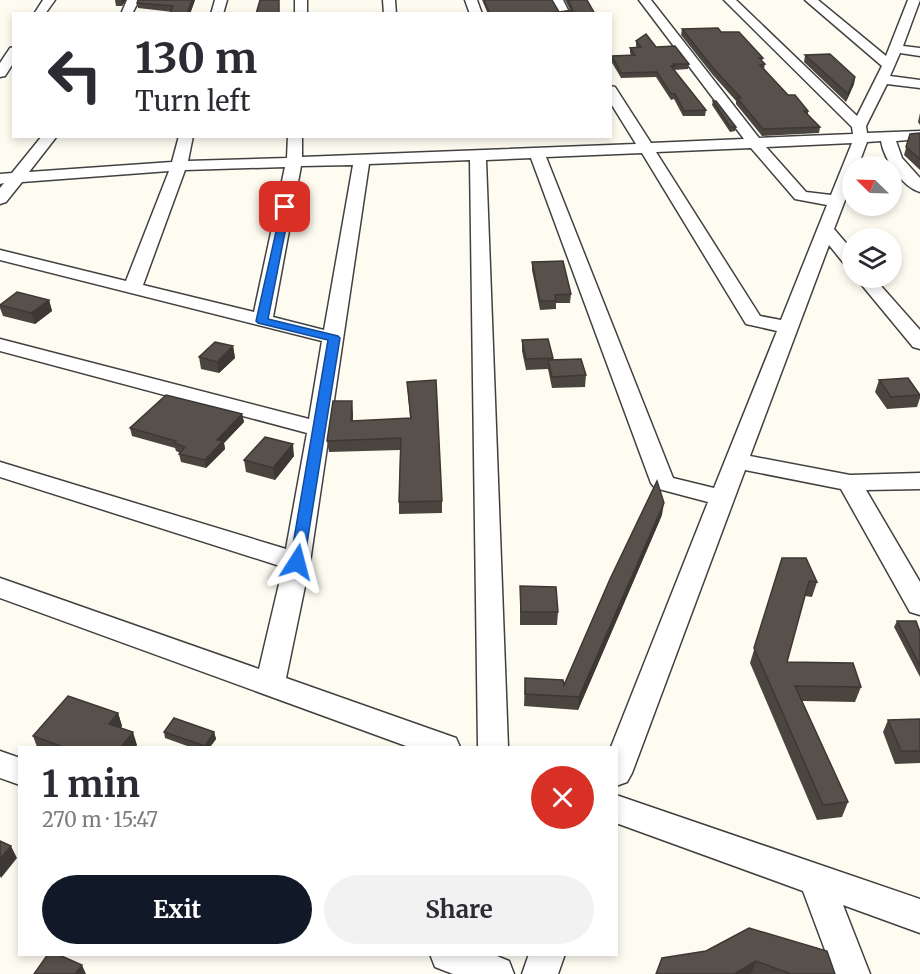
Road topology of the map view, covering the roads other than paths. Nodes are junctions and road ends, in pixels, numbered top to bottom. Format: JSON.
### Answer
{"nodes":[{"id":1,"x":645,"y":0,"type":"edge"},
{"id":2,"x":730,"y":0,"type":"edge"},
{"id":3,"x":811,"y":0,"type":"edge"},
{"id":4,"x":914,"y":0,"type":"edge"},
{"id":5,"x":913,"y":23,"type":"edge"},
{"id":6,"x":920,"y":52,"type":"edge"},
{"id":7,"x":12,"y":54,"type":"edge"},
{"id":8,"x":889,"y":64,"type":"junction"},
{"id":9,"x":0,"y":73,"type":"edge"},
{"id":10,"x":920,"y":84,"type":"edge"},
{"id":11,"x":612,"y":93,"type":"edge"},
{"id":12,"x":860,"y":132,"type":"junction"},
{"id":13,"x":920,"y":135,"type":"edge"},
{"id":14,"x":888,"y":136,"type":"junction"},
{"id":15,"x":48,"y":138,"type":"edge"},
{"id":16,"x":186,"y":138,"type":"edge"},
{"id":17,"x":295,"y":138,"type":"edge"},
{"id":18,"x":519,"y":138,"type":"edge"},
{"id":19,"x":755,"y":143,"type":"junction"},
{"id":20,"x":645,"y":148,"type":"junction"},
{"id":21,"x":530,"y":153,"type":"junction"},
{"id":22,"x":478,"y":155,"type":"junction"},
{"id":23,"x":362,"y":158,"type":"junction"},
{"id":24,"x":294,"y":161,"type":"junction"},
{"id":25,"x":179,"y":166,"type":"junction"},
{"id":26,"x":8,"y":179,"type":"edge"},
{"id":27,"x":920,"y":187,"type":"edge"},
{"id":28,"x":0,"y":199,"type":"edge"},
{"id":29,"x":837,"y":201,"type":"junction"},
{"id":30,"x":826,"y":230,"type":"junction"},
{"id":31,"x":842,"y":249,"type":"edge"},
{"id":32,"x":0,"y":255,"type":"edge"},
{"id":33,"x":873,"y":288,"type":"edge"},
{"id":34,"x":132,"y":289,"type":"junction"},
{"id":35,"x":262,"y":321,"type":"junction"},
{"id":36,"x":788,"y":327,"type":"junction"},
{"id":37,"x":334,"y":338,"type":"junction"},
{"id":38,"x":920,"y":343,"type":"edge"},
{"id":39,"x":0,"y":345,"type":"edge"},
{"id":40,"x":319,"y":429,"type":"junction"},
{"id":41,"x":737,"y":461,"type":"junction"},
{"id":42,"x":0,"y":469,"type":"edge"},
{"id":43,"x":920,"y":481,"type":"edge"},
{"id":44,"x":850,"y":483,"type":"junction"},
{"id":45,"x":723,"y":498,"type":"junction"},
{"id":46,"x":297,"y":562,"type":"junction"},
{"id":47,"x":0,"y":588,"type":"edge"},
{"id":48,"x":920,"y":604,"type":"edge"},
{"id":49,"x":270,"y":684,"type":"junction"},
{"id":50,"x":442,"y":746,"type":"edge"},
{"id":51,"x":493,"y":746,"type":"edge"},
{"id":52,"x":0,"y":764,"type":"edge"},
{"id":53,"x":618,"y":768,"type":"edge"},
{"id":54,"x":18,"y":771,"type":"edge"},
{"id":55,"x":618,"y":810,"type":"edge"},
{"id":56,"x":816,"y":879,"type":"junction"},
{"id":57,"x":920,"y":916,"type":"edge"},
{"id":58,"x":453,"y":956,"type":"edge"},
{"id":59,"x":546,"y":956,"type":"edge"},
{"id":60,"x":496,"y":974,"type":"edge"},
{"id":61,"x":540,"y":974,"type":"edge"},
{"id":62,"x":852,"y":974,"type":"edge"}],
"edges":[{"from":1,"to":19,"type":"street"},
{"from":2,"to":12,"type":"street"},
{"from":3,"to":8,"type":"street"},
{"from":4,"to":5,"type":"street"},
{"from":5,"to":8,"type":"street"},
{"from":6,"to":8,"type":"street"},
{"from":7,"to":9,"type":"street"},
{"from":8,"to":10,"type":"street"},
{"from":8,"to":12,"type":"street"},
{"from":11,"to":20,"type":"street"},
{"from":12,"to":14,"type":"street"},
{"from":12,"to":19,"type":"street"},
{"from":12,"to":29,"type":"street"},
{"from":13,"to":14,"type":"street"},
{"from":14,"to":27,"type":"street"},
{"from":15,"to":26,"type":"street"},
{"from":16,"to":25,"type":"street"},
{"from":17,"to":24,"type":"street"},
{"from":18,"to":21,"type":"street"},
{"from":19,"to":20,"type":"street"},
{"from":19,"to":29,"type":"street"},
{"from":20,"to":21,"type":"street"},
{"from":20,"to":36,"type":"street"},
{"from":21,"to":22,"type":"street"},
{"from":21,"to":45,"type":"street"},
{"from":22,"to":23,"type":"street"},
{"from":22,"to":51,"type":"street"},
{"from":23,"to":24,"type":"street"},
{"from":23,"to":37,"type":"street"},
{"from":24,"to":25,"type":"street"},
{"from":24,"to":35,"type":"street"},
{"from":25,"to":26,"type":"street"},
{"from":25,"to":34,"type":"street"},
{"from":26,"to":28,"type":"street"},
{"from":29,"to":30,"type":"street"},
{"from":30,"to":31,"type":"street"},
{"from":30,"to":36,"type":"street"},
{"from":32,"to":34,"type":"street"},
{"from":33,"to":38,"type":"street"},
{"from":34,"to":35,"type":"street"},
{"from":35,"to":37,"type":"street"},
{"from":36,"to":41,"type":"street"},
{"from":37,"to":40,"type":"street"},
{"from":39,"to":40,"type":"street"},
{"from":40,"to":46,"type":"street"},
{"from":41,"to":44,"type":"street"},
{"from":41,"to":45,"type":"street"},
{"from":42,"to":46,"type":"street"},
{"from":43,"to":44,"type":"street"},
{"from":44,"to":48,"type":"street"},
{"from":45,"to":53,"type":"street"},
{"from":46,"to":49,"type":"street"},
{"from":47,"to":49,"type":"street"},
{"from":49,"to":50,"type":"street"},
{"from":52,"to":54,"type":"street"},
{"from":55,"to":56,"type":"street"},
{"from":56,"to":57,"type":"street"},
{"from":56,"to":62,"type":"street"},
{"from":58,"to":60,"type":"street"},
{"from":59,"to":61,"type":"street"}]}
